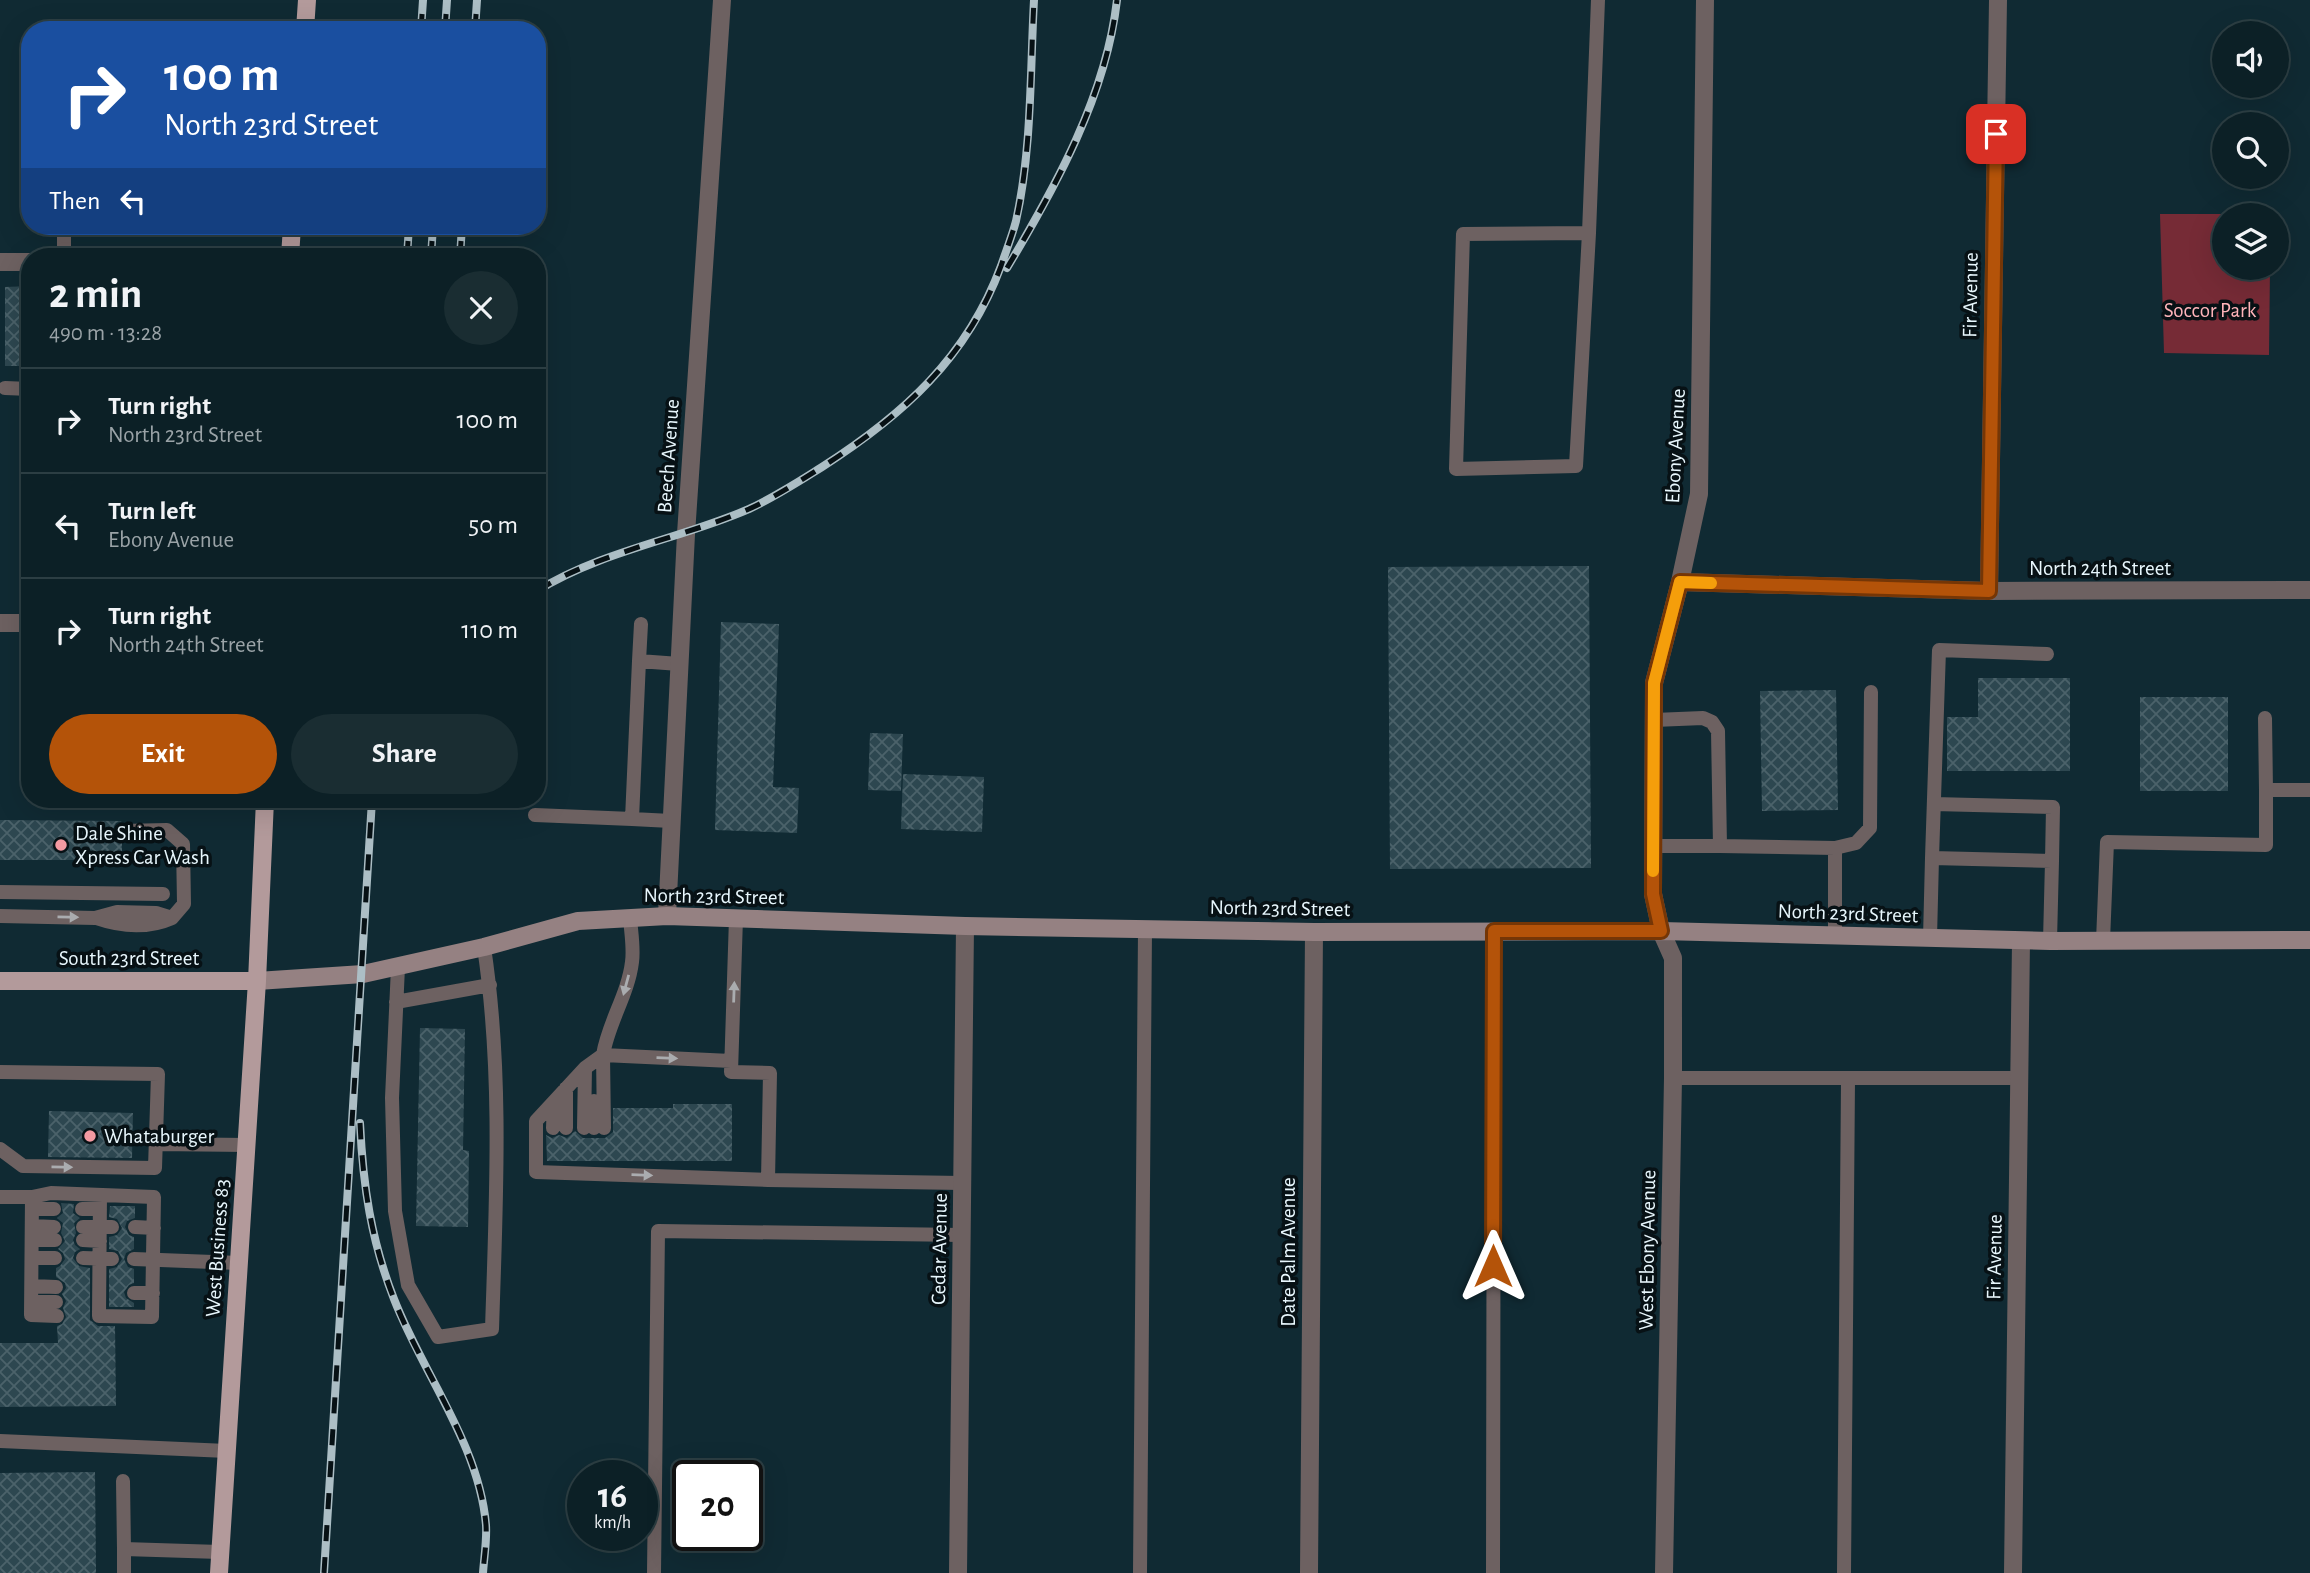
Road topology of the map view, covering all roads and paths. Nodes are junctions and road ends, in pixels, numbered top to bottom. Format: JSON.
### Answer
{"nodes":[{"id":1,"x":307,"y":0,"type":"edge"},
{"id":2,"x":722,"y":0,"type":"edge"},
{"id":3,"x":1598,"y":0,"type":"edge"},
{"id":4,"x":1705,"y":0,"type":"edge"},
{"id":5,"x":1998,"y":0,"type":"edge"},
{"id":6,"x":306,"y":21,"type":"edge"},
{"id":7,"x":1589,"y":233,"type":"junction"},
{"id":8,"x":0,"y":262,"type":"edge"},
{"id":9,"x":21,"y":262,"type":"edge"},
{"id":10,"x":5,"y":388,"type":"dead end"},
{"id":11,"x":21,"y":389,"type":"edge"},
{"id":12,"x":1680,"y":582,"type":"junction"},
{"id":13,"x":2310,"y":590,"type":"edge"},
{"id":14,"x":1989,"y":591,"type":"junction"},
{"id":15,"x":0,"y":623,"type":"edge"},
{"id":16,"x":21,"y":623,"type":"edge"},
{"id":17,"x":641,"y":624,"type":"dead end"},
{"id":18,"x":2048,"y":654,"type":"dead end"},
{"id":19,"x":639,"y":660,"type":"junction"},
{"id":20,"x":679,"y":664,"type":"junction"},
{"id":21,"x":1871,"y":692,"type":"dead end"},
{"id":22,"x":2264,"y":718,"type":"dead end"},
{"id":23,"x":1654,"y":720,"type":"junction"},
{"id":24,"x":2266,"y":790,"type":"junction"},
{"id":25,"x":2310,"y":790,"type":"edge"},
{"id":26,"x":1934,"y":804,"type":"junction"},
{"id":27,"x":265,"y":808,"type":"edge"},
{"id":28,"x":535,"y":814,"type":"dead end"},
{"id":29,"x":632,"y":819,"type":"junction"},
{"id":30,"x":671,"y":821,"type":"junction"},
{"id":31,"x":122,"y":831,"type":"dead end"},
{"id":32,"x":1653,"y":846,"type":"junction"},
{"id":33,"x":1720,"y":846,"type":"junction"},
{"id":34,"x":1835,"y":848,"type":"junction"},
{"id":35,"x":1932,"y":858,"type":"junction"},
{"id":36,"x":2052,"y":861,"type":"junction"},
{"id":37,"x":0,"y":892,"type":"edge"},
{"id":38,"x":163,"y":894,"type":"dead end"},
{"id":39,"x":0,"y":916,"type":"edge"},
{"id":40,"x":667,"y":916,"type":"junction"},
{"id":41,"x":630,"y":918,"type":"junction"},
{"id":42,"x":736,"y":918,"type":"junction"},
{"id":43,"x":965,"y":926,"type":"junction"},
{"id":44,"x":1145,"y":929,"type":"junction"},
{"id":45,"x":1494,"y":931,"type":"junction"},
{"id":46,"x":1661,"y":931,"type":"junction"},
{"id":47,"x":1314,"y":932,"type":"junction"},
{"id":48,"x":1835,"y":936,"type":"junction"},
{"id":49,"x":1930,"y":938,"type":"junction"},
{"id":50,"x":2310,"y":940,"type":"edge"},
{"id":51,"x":2021,"y":941,"type":"junction"},
{"id":52,"x":2050,"y":941,"type":"junction"},
{"id":53,"x":2103,"y":941,"type":"junction"},
{"id":54,"x":484,"y":947,"type":"junction"},
{"id":55,"x":398,"y":967,"type":"junction"},
{"id":56,"x":0,"y":981,"type":"edge"},
{"id":57,"x":257,"y":981,"type":"junction"},
{"id":58,"x":490,"y":985,"type":"junction"},
{"id":59,"x":396,"y":1002,"type":"junction"},
{"id":60,"x":731,"y":1061,"type":"junction"},
{"id":61,"x":585,"y":1070,"type":"junction"},
{"id":62,"x":0,"y":1072,"type":"edge"},
{"id":63,"x":1673,"y":1079,"type":"junction"},
{"id":64,"x":2019,"y":1079,"type":"junction"},
{"id":65,"x":1848,"y":1080,"type":"junction"},
{"id":66,"x":554,"y":1102,"type":"junction"},
{"id":67,"x":579,"y":1128,"type":"junction"},
{"id":68,"x":156,"y":1144,"type":"junction"},
{"id":69,"x":247,"y":1145,"type":"junction"},
{"id":70,"x":0,"y":1149,"type":"edge"},
{"id":71,"x":768,"y":1180,"type":"junction"},
{"id":72,"x":962,"y":1183,"type":"junction"},
{"id":73,"x":0,"y":1197,"type":"edge"},
{"id":74,"x":100,"y":1202,"type":"junction"},
{"id":75,"x":32,"y":1203,"type":"junction"},
{"id":76,"x":54,"y":1209,"type":"dead end"},
{"id":77,"x":82,"y":1209,"type":"dead end"},
{"id":78,"x":135,"y":1227,"type":"dead end"},
{"id":79,"x":154,"y":1228,"type":"junction"},
{"id":80,"x":104,"y":1232,"type":"junction"},
{"id":81,"x":32,"y":1233,"type":"junction"},
{"id":82,"x":54,"y":1233,"type":"dead end"},
{"id":83,"x":83,"y":1234,"type":"dead end"},
{"id":84,"x":962,"y":1235,"type":"junction"},
{"id":85,"x":32,"y":1258,"type":"junction"},
{"id":86,"x":55,"y":1258,"type":"dead end"},
{"id":87,"x":83,"y":1258,"type":"dead end"},
{"id":88,"x":106,"y":1259,"type":"junction"},
{"id":89,"x":134,"y":1259,"type":"dead end"},
{"id":90,"x":153,"y":1260,"type":"junction"},
{"id":91,"x":239,"y":1263,"type":"junction"},
{"id":92,"x":32,"y":1286,"type":"junction"},
{"id":93,"x":56,"y":1287,"type":"dead end"},
{"id":94,"x":134,"y":1293,"type":"dead end"},
{"id":95,"x":153,"y":1293,"type":"junction"},
{"id":96,"x":57,"y":1309,"type":"dead end"},
{"id":97,"x":0,"y":1441,"type":"edge"},
{"id":98,"x":227,"y":1451,"type":"junction"},
{"id":99,"x":123,"y":1481,"type":"dead end"},
{"id":100,"x":124,"y":1549,"type":"junction"},
{"id":101,"x":220,"y":1552,"type":"junction"},
{"id":102,"x":124,"y":1573,"type":"edge"},
{"id":103,"x":219,"y":1573,"type":"edge"},
{"id":104,"x":654,"y":1573,"type":"edge"},
{"id":105,"x":958,"y":1573,"type":"edge"},
{"id":106,"x":1140,"y":1573,"type":"edge"},
{"id":107,"x":1309,"y":1573,"type":"edge"},
{"id":108,"x":1493,"y":1573,"type":"edge"},
{"id":109,"x":1664,"y":1573,"type":"edge"},
{"id":110,"x":1844,"y":1573,"type":"edge"},
{"id":111,"x":2013,"y":1573,"type":"edge"}],
"edges":[{"from":1,"to":6,"type":"main road"},
{"from":2,"to":20,"type":"street","name":"Beech Avenue"},
{"from":3,"to":7,"type":"lane"},
{"from":4,"to":12,"type":"street","name":"Ebony Avenue"},
{"from":5,"to":14,"type":"street","name":"Fir Avenue"},
{"from":7,"to":7,"type":"lane"},
{"from":8,"to":9,"type":"street"},
{"from":10,"to":11,"type":"lane"},
{"from":12,"to":14,"type":"street","name":"North 24th Street"},
{"from":12,"to":23,"type":"street","name":"Ebony Avenue"},
{"from":13,"to":14,"type":"street","name":"North 24th Street"},
{"from":15,"to":16,"type":"street"},
{"from":17,"to":19,"type":"lane"},
{"from":18,"to":26,"type":"lane"},
{"from":19,"to":20,"type":"lane"},
{"from":19,"to":29,"type":"lane"},
{"from":20,"to":30,"type":"street","name":"Beech Avenue"},
{"from":21,"to":34,"type":"lane"},
{"from":22,"to":24,"type":"lane"},
{"from":23,"to":32,"type":"street","name":"Ebony Avenue"},
{"from":23,"to":33,"type":"lane"},
{"from":24,"to":25,"type":"lane"},
{"from":24,"to":53,"type":"lane"},
{"from":26,"to":35,"type":"lane"},
{"from":26,"to":36,"type":"lane"},
{"from":27,"to":57,"type":"main road","name":"West Business 83"},
{"from":28,"to":29,"type":"lane"},
{"from":29,"to":30,"type":"lane"},
{"from":30,"to":40,"type":"street","name":"Beech Avenue"},
{"from":39,"to":31,"type":"lane","one_way":true},
{"from":32,"to":33,"type":"lane"},
{"from":32,"to":46,"type":"street","name":"Ebony Avenue"},
{"from":33,"to":34,"type":"lane"},
{"from":34,"to":48,"type":"lane"},
{"from":35,"to":36,"type":"lane"},
{"from":35,"to":49,"type":"lane"},
{"from":36,"to":52,"type":"lane"},
{"from":37,"to":38,"type":"lane"},
{"from":40,"to":41,"type":"main road","name":"North 23rd Street"},
{"from":40,"to":42,"type":"main road","name":"North 23rd Street"},
{"from":41,"to":54,"type":"main road","name":"North 23rd Street"},
{"from":41,"to":61,"type":"lane","one_way":true},
{"from":42,"to":43,"type":"main road","name":"North 23rd Street"},
{"from":60,"to":42,"type":"lane","one_way":true},
{"from":43,"to":44,"type":"main road","name":"North 23rd Street"},
{"from":43,"to":72,"type":"street","name":"Cedar Avenue"},
{"from":44,"to":47,"type":"main road","name":"North 23rd Street"},
{"from":44,"to":106,"type":"lane"},
{"from":45,"to":46,"type":"main road","name":"North 23rd Street"},
{"from":45,"to":47,"type":"main road","name":"North 23rd Street"},
{"from":45,"to":108,"type":"lane"},
{"from":46,"to":48,"type":"main road","name":"North 23rd Street"},
{"from":46,"to":63,"type":"street","name":"West Ebony Avenue"},
{"from":47,"to":107,"type":"street","name":"Date Palm Avenue"},
{"from":48,"to":49,"type":"main road","name":"North 23rd Street"},
{"from":49,"to":51,"type":"main road","name":"North 23rd Street"},
{"from":50,"to":53,"type":"main road","name":"North 23rd Street"},
{"from":51,"to":52,"type":"main road","name":"North 23rd Street"},
{"from":51,"to":64,"type":"street","name":"Fir Avenue"},
{"from":52,"to":53,"type":"main road","name":"North 23rd Street"},
{"from":54,"to":55,"type":"main road","name":"North 23rd Street"},
{"from":54,"to":58,"type":"lane"},
{"from":55,"to":57,"type":"main road","name":"North 23rd Street"},
{"from":55,"to":59,"type":"lane"},
{"from":56,"to":57,"type":"main road","name":"South 23rd Street"},
{"from":57,"to":69,"type":"main road","name":"West Business 83"},
{"from":58,"to":59,"type":"lane"},
{"from":58,"to":59,"type":"lane"},
{"from":61,"to":60,"type":"lane","one_way":true},
{"from":60,"to":71,"type":"lane"},
{"from":61,"to":66,"type":"lane"},
{"from":61,"to":67,"type":"lane"},
{"from":61,"to":67,"type":"lane"},
{"from":61,"to":67,"type":"lane"},
{"from":62,"to":68,"type":"lane"},
{"from":63,"to":65,"type":"lane"},
{"from":63,"to":109,"type":"street","name":"West Ebony Avenue"},
{"from":64,"to":65,"type":"lane"},
{"from":64,"to":111,"type":"street","name":"Fir Avenue"},
{"from":65,"to":110,"type":"lane"},
{"from":66,"to":67,"type":"lane"},
{"from":66,"to":71,"type":"lane","one_way":true},
{"from":68,"to":69,"type":"lane"},
{"from":70,"to":68,"type":"lane","one_way":true},
{"from":69,"to":91,"type":"main road","name":"West Business 83"},
{"from":71,"to":72,"type":"lane"},
{"from":72,"to":84,"type":"street","name":"Cedar Avenue"},
{"from":73,"to":75,"type":"lane"},
{"from":74,"to":75,"type":"lane"},
{"from":74,"to":77,"type":"lane"},
{"from":74,"to":79,"type":"lane"},
{"from":74,"to":80,"type":"lane"},
{"from":75,"to":76,"type":"lane"},
{"from":75,"to":81,"type":"lane"},
{"from":78,"to":79,"type":"lane"},
{"from":79,"to":90,"type":"lane"},
{"from":80,"to":83,"type":"lane"},
{"from":80,"to":88,"type":"lane"},
{"from":81,"to":82,"type":"lane"},
{"from":81,"to":85,"type":"lane"},
{"from":84,"to":104,"type":"lane"},
{"from":84,"to":105,"type":"street","name":"Cedar Avenue"},
{"from":85,"to":86,"type":"lane"},
{"from":85,"to":92,"type":"lane"},
{"from":87,"to":88,"type":"lane"},
{"from":88,"to":95,"type":"lane"},
{"from":89,"to":90,"type":"lane"},
{"from":90,"to":91,"type":"lane"},
{"from":90,"to":95,"type":"lane"},
{"from":91,"to":98,"type":"main road","name":"West Business 83"},
{"from":92,"to":93,"type":"lane"},
{"from":92,"to":96,"type":"lane"},
{"from":94,"to":95,"type":"lane"},
{"from":97,"to":98,"type":"lane"},
{"from":98,"to":101,"type":"main road","name":"West Business 83"},
{"from":99,"to":100,"type":"lane"},
{"from":100,"to":101,"type":"lane"},
{"from":100,"to":102,"type":"lane"},
{"from":101,"to":103,"type":"main road","name":"West Business 83"}]}
